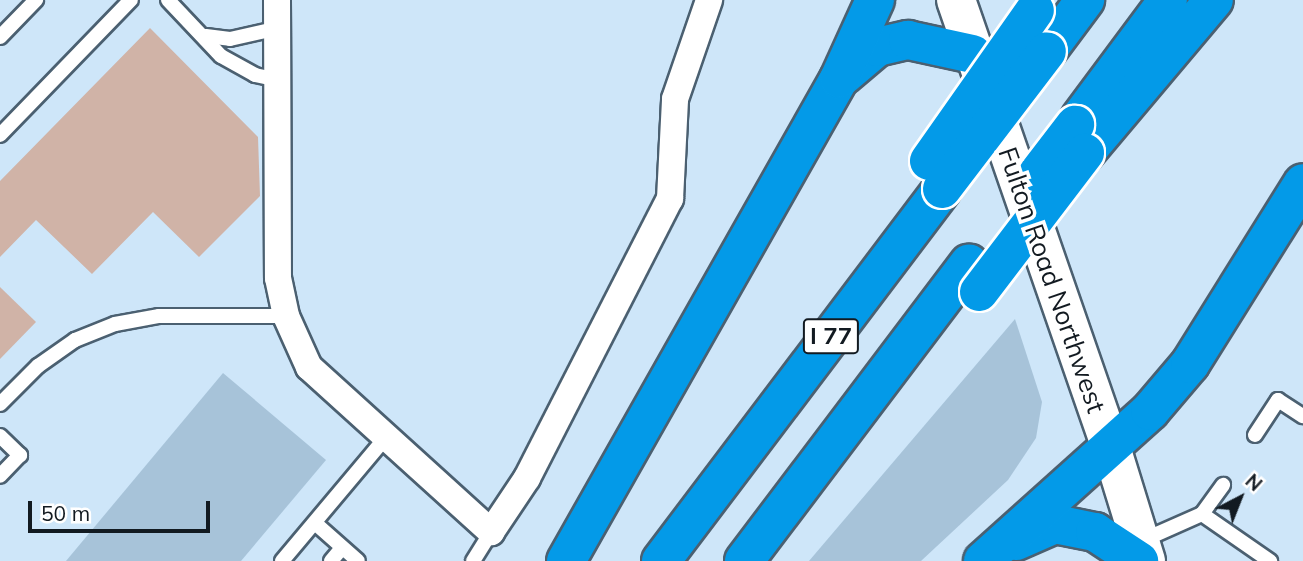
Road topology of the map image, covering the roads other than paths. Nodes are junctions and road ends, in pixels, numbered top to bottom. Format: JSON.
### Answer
{"nodes":[{"id":1,"x":36,"y":0,"type":"edge"},
{"id":2,"x":131,"y":0,"type":"edge"},
{"id":3,"x":167,"y":0,"type":"edge"},
{"id":4,"x":277,"y":0,"type":"edge"},
{"id":5,"x":709,"y":0,"type":"edge"},
{"id":6,"x":875,"y":0,"type":"edge"},
{"id":7,"x":956,"y":0,"type":"edge"},
{"id":8,"x":1086,"y":0,"type":"edge"},
{"id":9,"x":1168,"y":0,"type":"edge"},
{"id":10,"x":1214,"y":0,"type":"edge"},
{"id":11,"x":1038,"y":5,"type":"edge"},
{"id":12,"x":279,"y":28,"type":"junction"},
{"id":13,"x":206,"y":36,"type":"junction"},
{"id":14,"x":0,"y":37,"type":"edge"},
{"id":15,"x":973,"y":54,"type":"junction"},
{"id":16,"x":839,"y":79,"type":"junction"},
{"id":17,"x":278,"y":80,"type":"junction"},
{"id":18,"x":0,"y":135,"type":"edge"},
{"id":19,"x":1080,"y":139,"type":"junction"},
{"id":20,"x":936,"y":175,"type":"junction"},
{"id":21,"x":1303,"y":183,"type":"edge"},
{"id":22,"x":286,"y":316,"type":"junction"},
{"id":23,"x":0,"y":404,"type":"edge"},
{"id":24,"x":1303,"y":416,"type":"edge"},
{"id":25,"x":1255,"y":435,"type":"dead end"},
{"id":26,"x":0,"y":436,"type":"edge"},
{"id":27,"x":386,"y":437,"type":"junction"},
{"id":28,"x":1111,"y":447,"type":"junction"},
{"id":29,"x":0,"y":476,"type":"edge"},
{"id":30,"x":1223,"y":485,"type":"dead end"},
{"id":31,"x":1202,"y":514,"type":"junction"},
{"id":32,"x":315,"y":523,"type":"junction"},
{"id":33,"x":491,"y":532,"type":"junction"},
{"id":34,"x":342,"y":548,"type":"junction"},
{"id":35,"x":990,"y":555,"type":"edge"},
{"id":36,"x":1141,"y":555,"type":"edge"},
{"id":37,"x":282,"y":561,"type":"edge"},
{"id":38,"x":331,"y":561,"type":"edge"},
{"id":39,"x":358,"y":561,"type":"edge"},
{"id":40,"x":473,"y":561,"type":"edge"},
{"id":41,"x":566,"y":561,"type":"edge"},
{"id":42,"x":661,"y":561,"type":"edge"},
{"id":43,"x":744,"y":561,"type":"edge"},
{"id":44,"x":1270,"y":561,"type":"edge"}],
"edges":[{"from":1,"to":14,"type":"lane"},
{"from":2,"to":18,"type":"lane"},
{"from":3,"to":13,"type":"lane"},
{"from":4,"to":12,"type":"street"},
{"from":5,"to":33,"type":"street"},
{"from":6,"to":16,"type":"highway"},
{"from":7,"to":15,"type":"main road","name":"Fulton Road Northwest"},
{"from":8,"to":20,"type":"highway","number":"I 77","bridge":true},
{"from":9,"to":19,"type":"highway","number":"I 77"},
{"from":10,"to":19,"type":"highway"},
{"from":11,"to":20,"type":"highway","bridge":true},
{"from":12,"to":13,"type":"lane"},
{"from":12,"to":17,"type":"street"},
{"from":13,"to":17,"type":"lane"},
{"from":15,"to":16,"type":"highway"},
{"from":15,"to":28,"type":"main road","name":"Fulton Road Northwest"},
{"from":16,"to":41,"type":"highway"},
{"from":17,"to":22,"type":"street"},
{"from":19,"to":43,"type":"highway","number":"I 77","bridge":true},
{"from":20,"to":42,"type":"highway","number":"I 77"},
{"from":21,"to":28,"type":"highway"},
{"from":22,"to":23,"type":"lane"},
{"from":22,"to":27,"type":"street"},
{"from":24,"to":25,"type":"lane"},
{"from":26,"to":29,"type":"lane"},
{"from":27,"to":32,"type":"lane"},
{"from":27,"to":33,"type":"street"},
{"from":28,"to":35,"type":"highway"},
{"from":28,"to":36,"type":"main road","name":"Fulton Road Northwest"},
{"from":30,"to":31,"type":"lane"},
{"from":31,"to":36,"type":"lane"},
{"from":31,"to":44,"type":"lane"},
{"from":32,"to":34,"type":"lane"},
{"from":32,"to":37,"type":"lane"},
{"from":33,"to":40,"type":"lane"},
{"from":34,"to":38,"type":"lane"},
{"from":34,"to":39,"type":"lane"},
{"from":35,"to":36,"type":"highway"}]}
